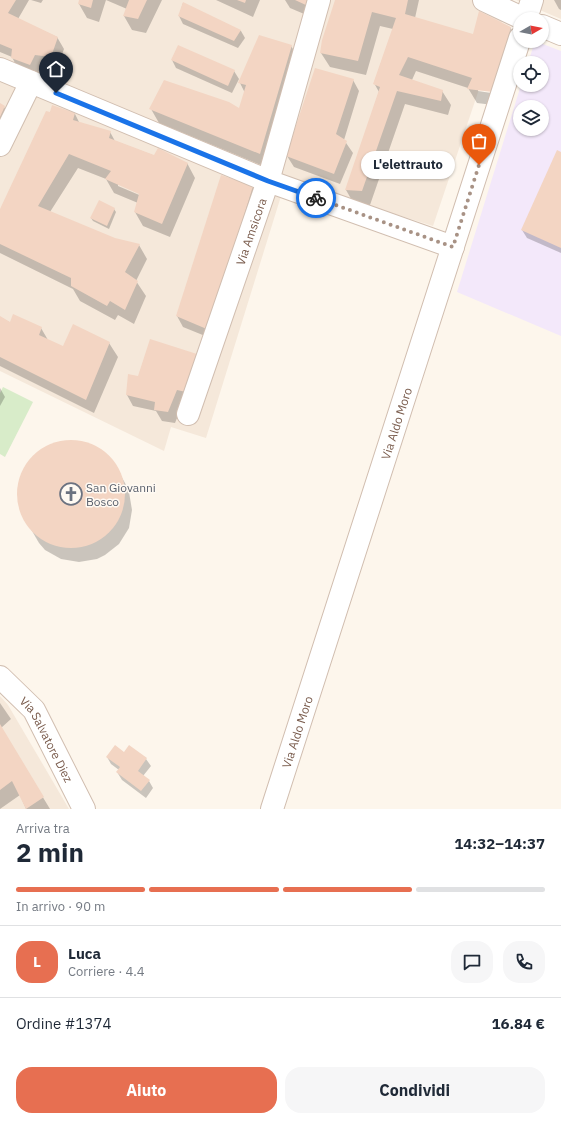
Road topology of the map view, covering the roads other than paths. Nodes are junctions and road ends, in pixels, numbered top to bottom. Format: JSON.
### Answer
{"nodes":[{"id":1,"x":319,"y":0,"type":"edge"},
{"id":2,"x":484,"y":0,"type":"edge"},
{"id":3,"x":532,"y":0,"type":"edge"},
{"id":4,"x":528,"y":12,"type":"edge"},
{"id":5,"x":513,"y":13,"type":"edge"},
{"id":6,"x":549,"y":29,"type":"edge"},
{"id":7,"x":561,"y":34,"type":"edge"},
{"id":8,"x":517,"y":48,"type":"edge"},
{"id":9,"x":0,"y":69,"type":"edge"},
{"id":10,"x":31,"y":82,"type":"junction"},
{"id":11,"x":0,"y":145,"type":"edge"},
{"id":12,"x":268,"y":181,"type":"junction"},
{"id":13,"x":453,"y":247,"type":"junction"},
{"id":14,"x":188,"y":414,"type":"dead end"},
{"id":15,"x":0,"y":677,"type":"edge"},
{"id":16,"x":84,"y":809,"type":"edge"},
{"id":17,"x":272,"y":809,"type":"edge"}],
"edges":[{"from":1,"to":12,"type":"street","name":"Via Amsicora"},
{"from":2,"to":5,"type":"street"},
{"from":3,"to":4,"type":"street"},
{"from":6,"to":7,"type":"street"},
{"from":8,"to":13,"type":"street","name":"Via Aldo Moro"},
{"from":9,"to":10,"type":"street"},
{"from":10,"to":11,"type":"street"},
{"from":10,"to":12,"type":"street"},
{"from":12,"to":13,"type":"street"},
{"from":12,"to":14,"type":"street","name":"Via Amsicora"},
{"from":13,"to":17,"type":"street","name":"Via Aldo Moro"},
{"from":15,"to":16,"type":"street","name":"Via Salvatore Diez"}]}
